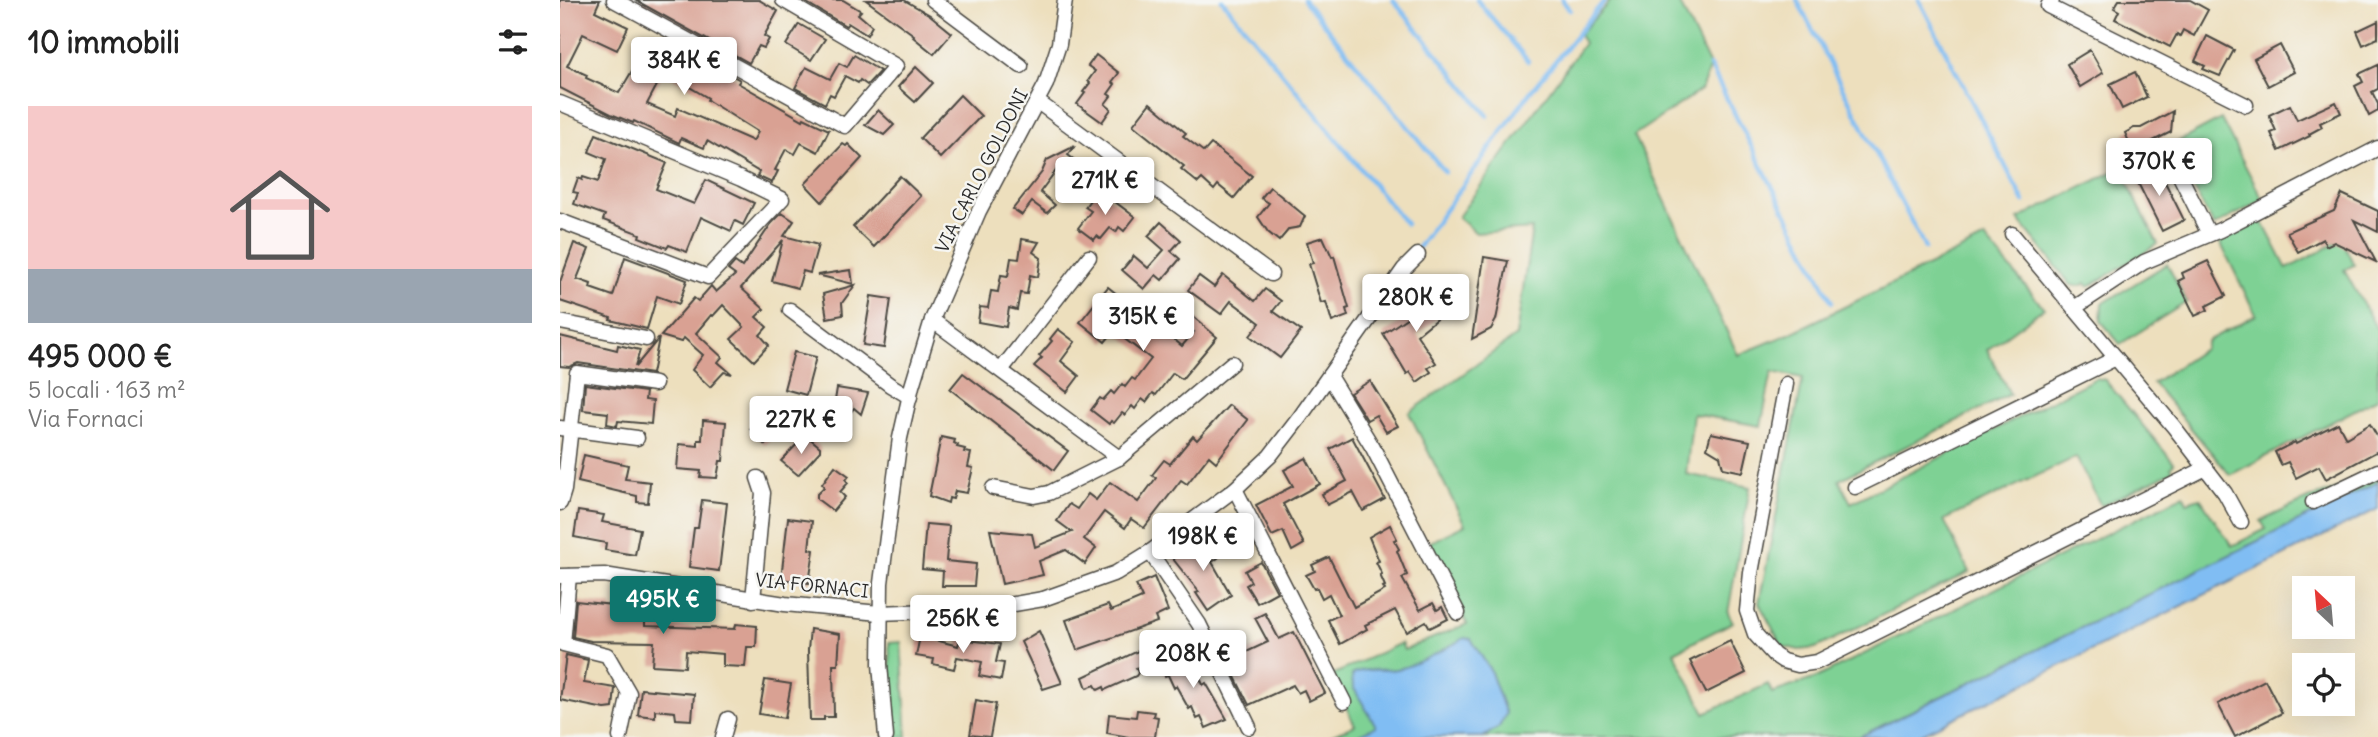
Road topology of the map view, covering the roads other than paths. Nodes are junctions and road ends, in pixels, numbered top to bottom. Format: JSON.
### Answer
{"nodes":[{"id":1,"x":614,"y":0,"type":"edge"},
{"id":2,"x":783,"y":0,"type":"edge"},
{"id":3,"x":933,"y":0,"type":"edge"},
{"id":4,"x":1065,"y":0,"type":"edge"},
{"id":5,"x":2052,"y":0,"type":"edge"},
{"id":6,"x":1021,"y":66,"type":"dead end"},
{"id":7,"x":1038,"y":102,"type":"junction"},
{"id":8,"x":560,"y":103,"type":"edge"},
{"id":9,"x":2246,"y":105,"type":"dead end"},
{"id":10,"x":2378,"y":148,"type":"edge"},
{"id":11,"x":2180,"y":176,"type":"dead end"},
{"id":12,"x":560,"y":221,"type":"edge"},
{"id":13,"x":2012,"y":234,"type":"dead end"},
{"id":14,"x":2209,"y":234,"type":"junction"},
{"id":15,"x":1418,"y":255,"type":"dead end"},
{"id":16,"x":1089,"y":257,"type":"dead end"},
{"id":17,"x":1271,"y":274,"type":"dead end"},
{"id":18,"x":2074,"y":308,"type":"junction"},
{"id":19,"x":790,"y":310,"type":"dead end"},
{"id":20,"x":932,"y":320,"type":"junction"},
{"id":21,"x":560,"y":322,"type":"edge"},
{"id":22,"x":646,"y":339,"type":"dead end"},
{"id":23,"x":2116,"y":358,"type":"junction"},
{"id":24,"x":1232,"y":363,"type":"dead end"},
{"id":25,"x":1001,"y":370,"type":"junction"},
{"id":26,"x":1329,"y":376,"type":"junction"},
{"id":27,"x":655,"y":384,"type":"dead end"},
{"id":28,"x":1786,"y":384,"type":"dead end"},
{"id":29,"x":910,"y":397,"type":"junction"},
{"id":30,"x":566,"y":429,"type":"edge"},
{"id":31,"x":637,"y":438,"type":"dead end"},
{"id":32,"x":1119,"y":458,"type":"junction"},
{"id":33,"x":2206,"y":468,"type":"junction"},
{"id":34,"x":2378,"y":471,"type":"edge"},
{"id":35,"x":758,"y":478,"type":"dead end"},
{"id":36,"x":1855,"y":487,"type":"dead end"},
{"id":37,"x":993,"y":488,"type":"dead end"},
{"id":38,"x":1235,"y":489,"type":"junction"},
{"id":39,"x":2313,"y":502,"type":"dead end"},
{"id":40,"x":560,"y":503,"type":"edge"},
{"id":41,"x":2241,"y":522,"type":"dead end"},
{"id":42,"x":1150,"y":552,"type":"junction"},
{"id":43,"x":565,"y":576,"type":"edge"},
{"id":44,"x":752,"y":600,"type":"junction"},
{"id":45,"x":879,"y":613,"type":"junction"},
{"id":46,"x":1458,"y":613,"type":"dead end"},
{"id":47,"x":1344,"y":702,"type":"dead end"},
{"id":48,"x":728,"y":719,"type":"dead end"},
{"id":49,"x":1248,"y":727,"type":"dead end"},
{"id":50,"x":620,"y":737,"type":"edge"},
{"id":51,"x":723,"y":737,"type":"edge"},
{"id":52,"x":886,"y":737,"type":"edge"}],
"edges":[{"from":1,"to":2,"type":"street"},
{"from":3,"to":6,"type":"street"},
{"from":4,"to":7,"type":"street","name":"VIA CARLO GOLDONI"},
{"from":5,"to":9,"type":"street"},
{"from":7,"to":17,"type":"street"},
{"from":7,"to":20,"type":"street","name":"VIA CARLO GOLDONI"},
{"from":8,"to":12,"type":"street"},
{"from":10,"to":14,"type":"street"},
{"from":11,"to":14,"type":"street"},
{"from":13,"to":18,"type":"street"},
{"from":14,"to":18,"type":"street"},
{"from":15,"to":26,"type":"street","name":"VIA FORNACI"},
{"from":16,"to":25,"type":"street"},
{"from":18,"to":23,"type":"street"},
{"from":19,"to":29,"type":"street"},
{"from":20,"to":25,"type":"street"},
{"from":20,"to":29,"type":"street","name":"VIA CARLO GOLDONI"},
{"from":21,"to":22,"type":"street"},
{"from":23,"to":33,"type":"street"},
{"from":23,"to":36,"type":"street"},
{"from":24,"to":32,"type":"street"},
{"from":25,"to":32,"type":"street"},
{"from":26,"to":38,"type":"street","name":"VIA FORNACI"},
{"from":26,"to":46,"type":"street"},
{"from":27,"to":30,"type":"street"},
{"from":28,"to":33,"type":"street"},
{"from":29,"to":45,"type":"street","name":"VIA CARLO GOLDONI"},
{"from":30,"to":31,"type":"street"},
{"from":30,"to":40,"type":"street"},
{"from":32,"to":37,"type":"street"},
{"from":33,"to":41,"type":"street"},
{"from":34,"to":39,"type":"street"},
{"from":35,"to":44,"type":"street"},
{"from":38,"to":42,"type":"street","name":"VIA FORNACI"},
{"from":38,"to":47,"type":"street"},
{"from":42,"to":45,"type":"street","name":"VIA FORNACI"},
{"from":42,"to":49,"type":"street"},
{"from":43,"to":44,"type":"street","name":"VIA FORNACI"},
{"from":43,"to":50,"type":"street"},
{"from":44,"to":45,"type":"street","name":"VIA FORNACI"},
{"from":45,"to":52,"type":"street","name":"VIA CARLO GOLDONI"},
{"from":48,"to":51,"type":"street"}]}
